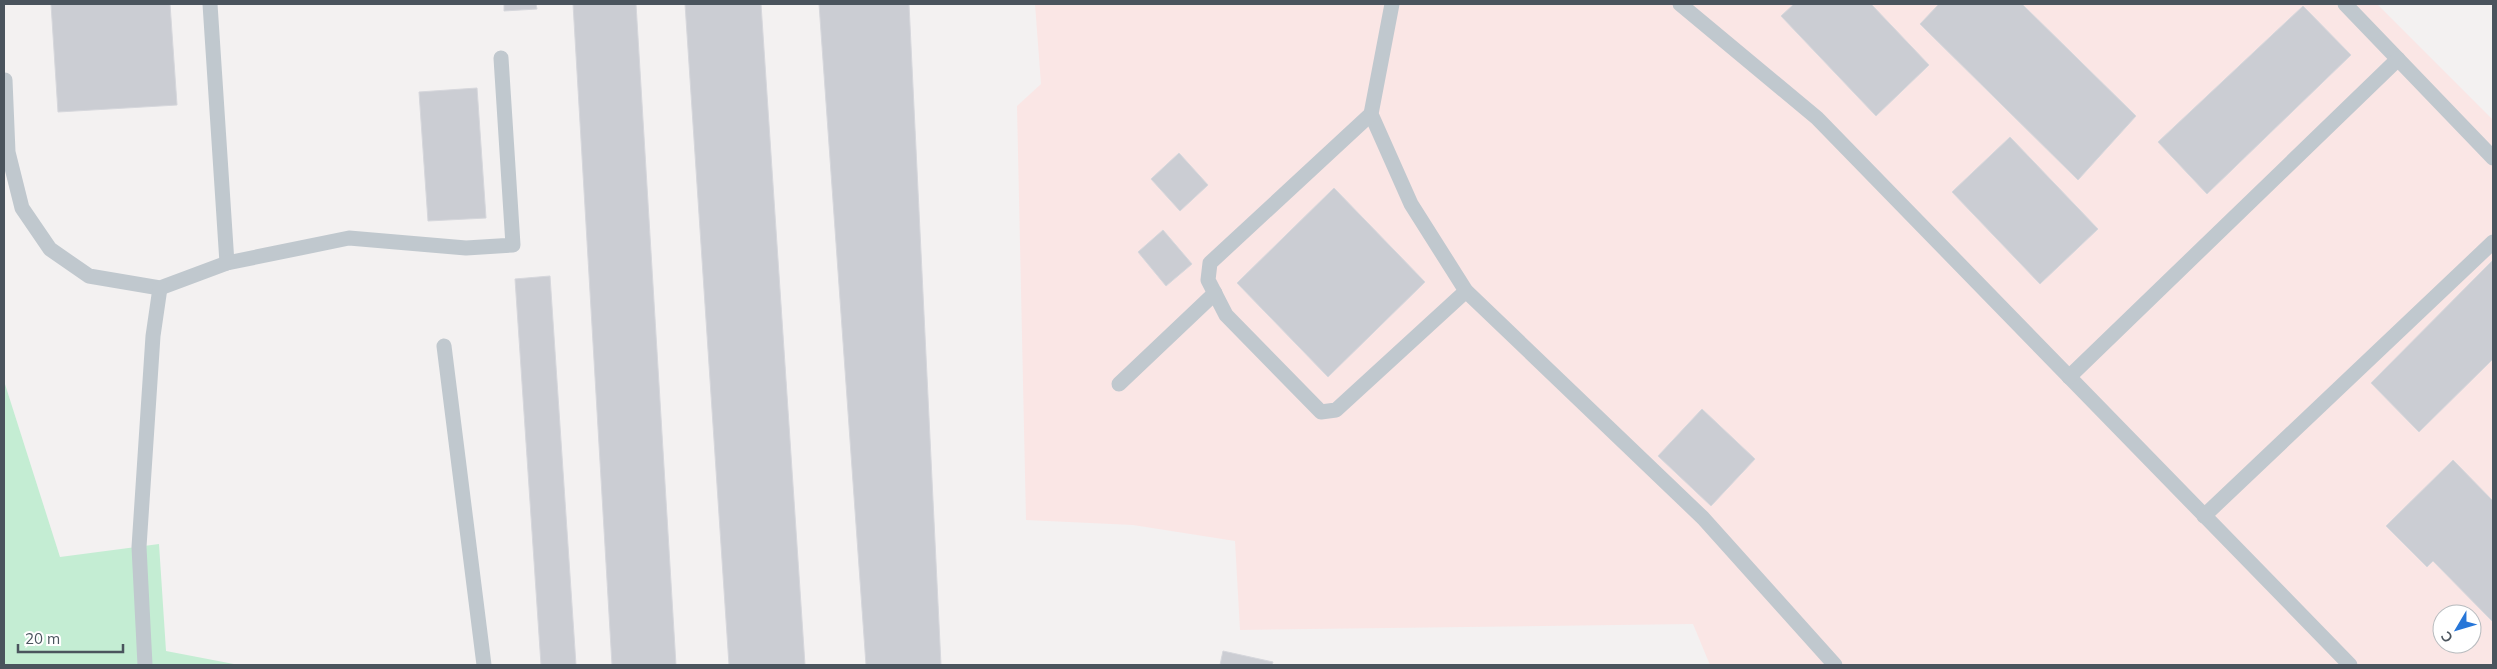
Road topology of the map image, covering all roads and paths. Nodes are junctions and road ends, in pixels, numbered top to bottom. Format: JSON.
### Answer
{"nodes":[{"id":1,"x":210,"y":4,"type":"edge"},
{"id":2,"x":1392,"y":4,"type":"edge"},
{"id":3,"x":1680,"y":4,"type":"edge"},
{"id":4,"x":2345,"y":4,"type":"edge"},
{"id":5,"x":501,"y":58,"type":"dead end"},
{"id":6,"x":2398,"y":59,"type":"junction"},
{"id":7,"x":5,"y":80,"type":"edge"},
{"id":8,"x":1371,"y":114,"type":"junction"},
{"id":9,"x":2493,"y":158,"type":"edge"},
{"id":10,"x":2493,"y":242,"type":"edge"},
{"id":11,"x":227,"y":263,"type":"junction"},
{"id":12,"x":160,"y":288,"type":"junction"},
{"id":13,"x":1466,"y":291,"type":"junction"},
{"id":14,"x":1215,"y":293,"type":"junction"},
{"id":15,"x":444,"y":346,"type":"dead end"},
{"id":16,"x":2069,"y":377,"type":"junction"},
{"id":17,"x":1119,"y":384,"type":"dead end"},
{"id":18,"x":2204,"y":516,"type":"junction"},
{"id":19,"x":145,"y":665,"type":"edge"},
{"id":20,"x":484,"y":665,"type":"edge"},
{"id":21,"x":1835,"y":665,"type":"edge"},
{"id":22,"x":2350,"y":665,"type":"edge"}],
"edges":[{"from":1,"to":11,"type":"lane"},
{"from":2,"to":8,"type":"lane"},
{"from":3,"to":16,"type":"lane"},
{"from":4,"to":6,"type":"lane"},
{"from":5,"to":11,"type":"lane"},
{"from":6,"to":9,"type":"lane"},
{"from":6,"to":16,"type":"lane"},
{"from":7,"to":12,"type":"lane"},
{"from":8,"to":13,"type":"lane"},
{"from":8,"to":14,"type":"lane"},
{"from":10,"to":18,"type":"lane"},
{"from":11,"to":12,"type":"lane"},
{"from":12,"to":19,"type":"lane"},
{"from":13,"to":14,"type":"lane"},
{"from":13,"to":21,"type":"lane"},
{"from":14,"to":17,"type":"lane"},
{"from":15,"to":20,"type":"lane"},
{"from":16,"to":18,"type":"lane"},
{"from":18,"to":22,"type":"lane"}]}
